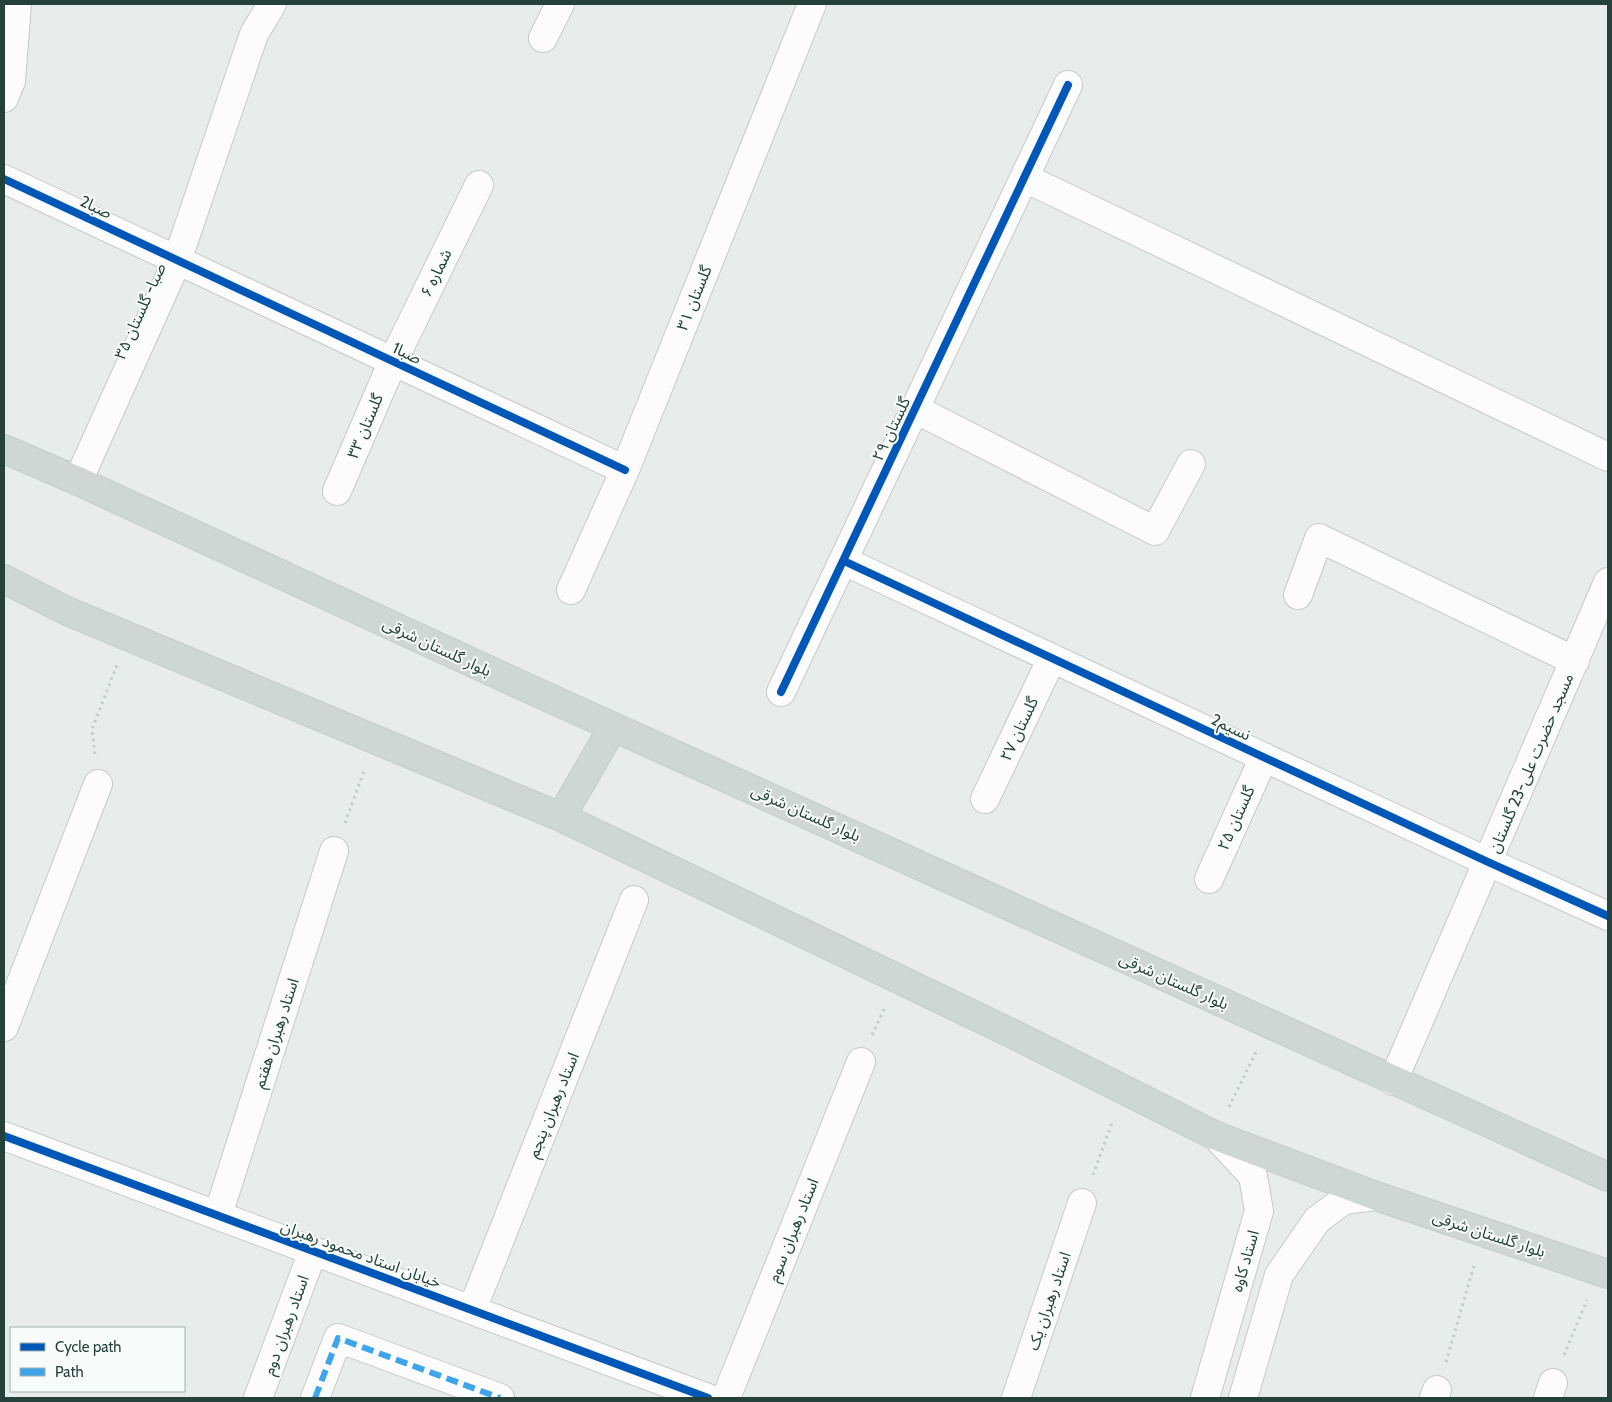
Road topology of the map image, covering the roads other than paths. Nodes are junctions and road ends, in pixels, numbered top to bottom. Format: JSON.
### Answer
{"nodes":[{"id":1,"x":16,"y":4,"type":"edge"},
{"id":2,"x":252,"y":4,"type":"edge"},
{"id":3,"x":272,"y":4,"type":"edge"},
{"id":4,"x":560,"y":4,"type":"edge"},
{"id":5,"x":812,"y":4,"type":"edge"},
{"id":6,"x":254,"y":34,"type":"junction"},
{"id":7,"x":543,"y":38,"type":"dead end"},
{"id":8,"x":1068,"y":85,"type":"dead end"},
{"id":9,"x":4,"y":98,"type":"edge"},
{"id":10,"x":1025,"y":178,"type":"junction"},
{"id":11,"x":4,"y":179,"type":"edge"},
{"id":12,"x":479,"y":186,"type":"dead end"},
{"id":13,"x":177,"y":261,"type":"junction"},
{"id":14,"x":393,"y":361,"type":"junction"},
{"id":15,"x":915,"y":409,"type":"junction"},
{"id":16,"x":4,"y":449,"type":"edge"},
{"id":17,"x":1608,"y":457,"type":"edge"},
{"id":18,"x":1191,"y":464,"type":"dead end"},
{"id":19,"x":624,"y":470,"type":"junction"},
{"id":20,"x":78,"y":481,"type":"junction"},
{"id":21,"x":337,"y":491,"type":"dead end"},
{"id":22,"x":844,"y":561,"type":"junction"},
{"id":23,"x":4,"y":579,"type":"edge"},
{"id":24,"x":1608,"y":582,"type":"edge"},
{"id":25,"x":571,"y":590,"type":"dead end"},
{"id":26,"x":1298,"y":595,"type":"dead end"},
{"id":27,"x":1052,"y":658,"type":"junction"},
{"id":28,"x":1574,"y":661,"type":"junction"},
{"id":29,"x":781,"y":692,"type":"dead end"},
{"id":30,"x":613,"y":727,"type":"junction"},
{"id":31,"x":1264,"y":757,"type":"junction"},
{"id":32,"x":98,"y":784,"type":"road end"},
{"id":33,"x":985,"y":799,"type":"dead end"},
{"id":34,"x":561,"y":817,"type":"junction"},
{"id":35,"x":334,"y":851,"type":"road end"},
{"id":36,"x":1488,"y":862,"type":"junction"},
{"id":37,"x":1209,"y":879,"type":"dead end"},
{"id":38,"x":634,"y":900,"type":"dead end"},
{"id":39,"x":1608,"y":916,"type":"edge"},
{"id":40,"x":4,"y":1027,"type":"edge"},
{"id":41,"x":861,"y":1062,"type":"road end"},
{"id":42,"x":1393,"y":1081,"type":"junction"},
{"id":43,"x":4,"y":1136,"type":"edge"},
{"id":44,"x":1216,"y":1136,"type":"junction"},
{"id":45,"x":1608,"y":1177,"type":"edge"},
{"id":46,"x":1376,"y":1196,"type":"junction"},
{"id":47,"x":1082,"y":1204,"type":"road end"},
{"id":48,"x":218,"y":1215,"type":"junction"},
{"id":49,"x":313,"y":1251,"type":"junction"},
{"id":50,"x":1604,"y":1272,"type":"edge"},
{"id":51,"x":472,"y":1310,"type":"junction"},
{"id":52,"x":258,"y":1398,"type":"edge"},
{"id":53,"x":316,"y":1398,"type":"edge"},
{"id":54,"x":500,"y":1398,"type":"edge"},
{"id":55,"x":708,"y":1398,"type":"edge"},
{"id":56,"x":726,"y":1398,"type":"edge"},
{"id":57,"x":1016,"y":1398,"type":"edge"},
{"id":58,"x":1205,"y":1398,"type":"edge"},
{"id":59,"x":1243,"y":1398,"type":"edge"}],
"edges":[{"from":1,"to":9,"type":"street"},
{"from":2,"to":6,"type":"street"},
{"from":3,"to":6,"type":"street"},
{"from":4,"to":7,"type":"street"},
{"from":5,"to":19,"type":"street","name":"گلستان ۳۱"},
{"from":6,"to":13,"type":"street","name":"صبا- گلستان ۳۵"},
{"from":8,"to":10,"type":"street","name":"گلستان ۲۹"},
{"from":10,"to":15,"type":"street","name":"گلستان ۲۹"},
{"from":10,"to":17,"type":"street"},
{"from":11,"to":13,"type":"street","name":"صبا2"},
{"from":12,"to":14,"type":"street","name":"شماره ۶"},
{"from":13,"to":14,"type":"street","name":"صبا1"},
{"from":13,"to":20,"type":"street","name":"صبا- گلستان ۳۵"},
{"from":14,"to":19,"type":"street","name":"صبا1"},
{"from":14,"to":21,"type":"street","name":"گلستان ۳۳"},
{"from":15,"to":18,"type":"street"},
{"from":15,"to":22,"type":"street","name":"گلستان ۲۹"},
{"from":16,"to":20,"type":"main road","name":"بلوار گلستان شرقی"},
{"from":19,"to":25,"type":"street","name":"گلستان ۳۱"},
{"from":20,"to":30,"type":"main road","name":"بلوار گلستان شرقی"},
{"from":22,"to":27,"type":"street","name":"نسیم2"},
{"from":22,"to":29,"type":"street","name":"گلستان ۲۹"},
{"from":23,"to":34,"type":"main road","name":"بلوار گلستان شرقی"},
{"from":24,"to":28,"type":"street","name":"مسجد حضرت علی-23 گلستان"},
{"from":26,"to":28,"type":"street"},
{"from":27,"to":31,"type":"street","name":"نسیم2"},
{"from":27,"to":33,"type":"street","name":"گلستان ۲۷"},
{"from":28,"to":36,"type":"street","name":"مسجد حضرت علی-23 گلستان"},
{"from":30,"to":34,"type":"main road"},
{"from":30,"to":42,"type":"main road","name":"بلوار گلستان شرقی"},
{"from":31,"to":36,"type":"street","name":"نسیم2"},
{"from":31,"to":37,"type":"street","name":"گلستان ۲۵"},
{"from":32,"to":40,"type":"street"},
{"from":34,"to":44,"type":"main road","name":"بلوار گلستان شرقی"},
{"from":35,"to":48,"type":"street","name":"استاد رهبران هفتم"},
{"from":36,"to":39,"type":"street","name":"نسیم2"},
{"from":36,"to":42,"type":"street","name":"مسجد حضرت علی-23 گلستان"},
{"from":38,"to":51,"type":"street","name":"استاد رهبران پنجم"},
{"from":41,"to":56,"type":"street","name":"استاد رهبران سوم"},
{"from":42,"to":45,"type":"main road","name":"بلوار گلستان شرقی"},
{"from":43,"to":48,"type":"street","name":"خیابان استاد محمود رهبران"},
{"from":44,"to":46,"type":"main road","name":"بلوار گلستان شرقی"},
{"from":44,"to":58,"type":"street","name":"استاد کاوه"},
{"from":46,"to":50,"type":"main road","name":"بلوار گلستان شرقی"},
{"from":46,"to":59,"type":"street"},
{"from":47,"to":57,"type":"street","name":"استاد رهبران یک"},
{"from":48,"to":49,"type":"street","name":"خیابان استاد محمود رهبران"},
{"from":49,"to":51,"type":"street","name":"خیابان استاد محمود رهبران"},
{"from":49,"to":52,"type":"street","name":"استاد رهبران دوم"},
{"from":51,"to":55,"type":"street","name":"خیابان استاد محمود رهبران"},
{"from":53,"to":54,"type":"street"}]}
